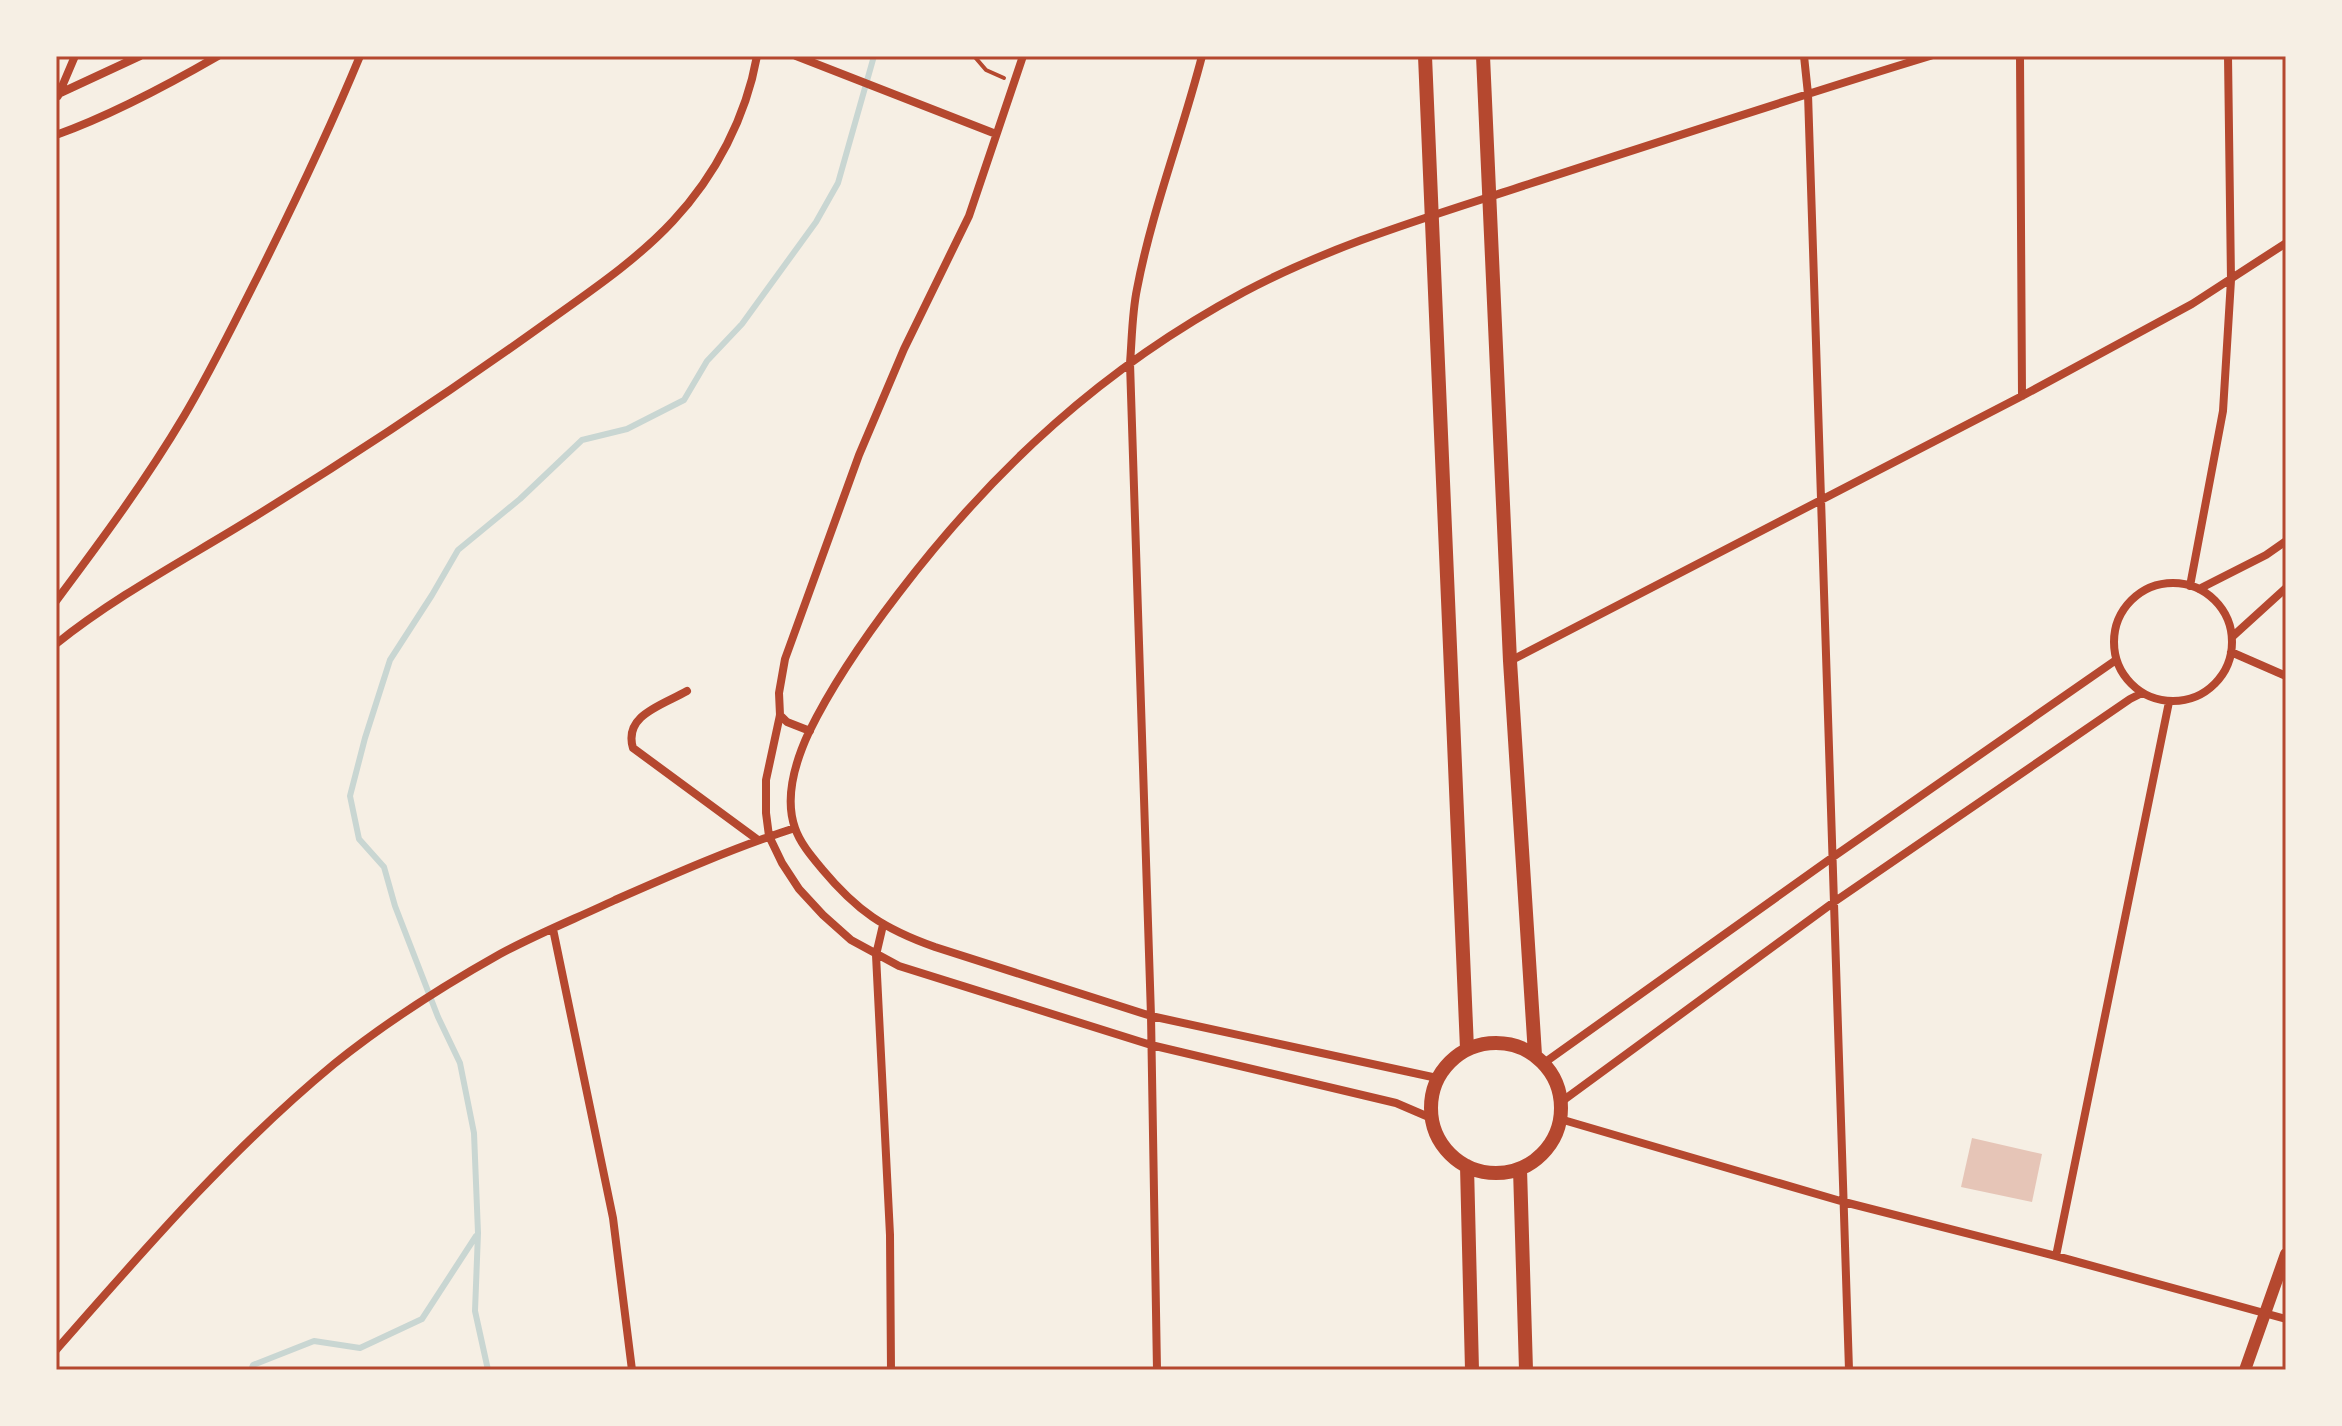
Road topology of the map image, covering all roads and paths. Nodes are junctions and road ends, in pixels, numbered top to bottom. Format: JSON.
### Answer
{"nodes":[{"id":1,"x":75,"y":56,"type":"edge"},
{"id":2,"x":140,"y":56,"type":"edge"},
{"id":3,"x":218,"y":56,"type":"edge"},
{"id":4,"x":360,"y":56,"type":"edge"},
{"id":5,"x":757,"y":56,"type":"edge"},
{"id":6,"x":796,"y":56,"type":"edge"},
{"id":7,"x":974,"y":56,"type":"edge"},
{"id":8,"x":1023,"y":56,"type":"edge"},
{"id":9,"x":1202,"y":56,"type":"edge"},
{"id":10,"x":1425,"y":56,"type":"edge"},
{"id":11,"x":1483,"y":56,"type":"edge"},
{"id":12,"x":1804,"y":56,"type":"edge"},
{"id":13,"x":1930,"y":56,"type":"edge"},
{"id":14,"x":2020,"y":56,"type":"edge"},
{"id":15,"x":2228,"y":56,"type":"edge"},
{"id":16,"x":1014,"y":82,"type":"junction"},
{"id":17,"x":1808,"y":94,"type":"junction"},
{"id":18,"x":57,"y":96,"type":"edge"},
{"id":19,"x":996,"y":134,"type":"junction"},
{"id":20,"x":56,"y":135,"type":"edge"},
{"id":21,"x":1490,"y":197,"type":"junction"},
{"id":22,"x":1433,"y":215,"type":"junction"},
{"id":23,"x":2286,"y":243,"type":"edge"},
{"id":24,"x":2231,"y":280,"type":"junction"},
{"id":25,"x":1130,"y":363,"type":"junction"},
{"id":26,"x":2022,"y":396,"type":"junction"},
{"id":27,"x":1822,"y":499,"type":"junction"},
{"id":28,"x":2286,"y":541,"type":"edge"},
{"id":29,"x":2195,"y":587,"type":"junction"},
{"id":30,"x":2286,"y":588,"type":"edge"},
{"id":31,"x":56,"y":601,"type":"edge"},
{"id":32,"x":2232,"y":637,"type":"junction"},
{"id":33,"x":56,"y":644,"type":"edge"},
{"id":34,"x":2231,"y":652,"type":"junction"},
{"id":35,"x":2116,"y":660,"type":"junction"},
{"id":36,"x":1510,"y":661,"type":"junction"},
{"id":37,"x":2286,"y":676,"type":"edge"},
{"id":38,"x":687,"y":691,"type":"dead end"},
{"id":39,"x":2142,"y":693,"type":"junction"},
{"id":40,"x":2169,"y":702,"type":"junction"},
{"id":41,"x":780,"y":715,"type":"junction"},
{"id":42,"x":810,"y":731,"type":"junction"},
{"id":43,"x":795,"y":828,"type":"junction"},
{"id":44,"x":769,"y":836,"type":"junction"},
{"id":45,"x":758,"y":840,"type":"junction"},
{"id":46,"x":1833,"y":857,"type":"junction"},
{"id":47,"x":1834,"y":902,"type":"junction"},
{"id":48,"x":883,"y":925,"type":"junction"},
{"id":49,"x":553,"y":929,"type":"junction"},
{"id":50,"x":876,"y":955,"type":"junction"},
{"id":51,"x":1151,"y":1016,"type":"junction"},
{"id":52,"x":1151,"y":1045,"type":"junction"},
{"id":53,"x":1467,"y":1049,"type":"junction"},
{"id":54,"x":1539,"y":1059,"type":"junction"},
{"id":55,"x":1437,"y":1078,"type":"junction"},
{"id":56,"x":1561,"y":1102,"type":"junction"},
{"id":57,"x":1431,"y":1118,"type":"junction"},
{"id":58,"x":1560,"y":1119,"type":"junction"},
{"id":59,"x":1467,"y":1166,"type":"junction"},
{"id":60,"x":1520,"y":1169,"type":"junction"},
{"id":61,"x":1844,"y":1202,"type":"junction"},
{"id":62,"x":2286,"y":1254,"type":"edge"},
{"id":63,"x":2056,"y":1256,"type":"junction"},
{"id":64,"x":2264,"y":1313,"type":"junction"},
{"id":65,"x":2286,"y":1319,"type":"edge"},
{"id":66,"x":56,"y":1350,"type":"edge"},
{"id":67,"x":632,"y":1370,"type":"edge"},
{"id":68,"x":891,"y":1370,"type":"edge"},
{"id":69,"x":1157,"y":1370,"type":"edge"},
{"id":70,"x":1472,"y":1370,"type":"edge"},
{"id":71,"x":1526,"y":1370,"type":"edge"},
{"id":72,"x":1849,"y":1370,"type":"edge"},
{"id":73,"x":2245,"y":1370,"type":"edge"}],
"edges":[{"from":1,"to":18,"type":"street"},
{"from":2,"to":18,"type":"street"},
{"from":3,"to":20,"type":"street"},
{"from":4,"to":31,"type":"street"},
{"from":5,"to":33,"type":"street"},
{"from":6,"to":19,"type":"street"},
{"from":7,"to":16,"type":"path"},
{"from":8,"to":16,"type":"street"},
{"from":9,"to":25,"type":"street"},
{"from":10,"to":22,"type":"main road"},
{"from":11,"to":21,"type":"main road"},
{"from":12,"to":17,"type":"street"},
{"from":13,"to":17,"type":"street"},
{"from":14,"to":26,"type":"street"},
{"from":15,"to":24,"type":"street"},
{"from":16,"to":19,"type":"street"},
{"from":17,"to":21,"type":"street"},
{"from":17,"to":27,"type":"street"},
{"from":19,"to":41,"type":"street"},
{"from":21,"to":22,"type":"street"},
{"from":21,"to":36,"type":"main road"},
{"from":22,"to":25,"type":"street"},
{"from":22,"to":53,"type":"main road"},
{"from":23,"to":24,"type":"street"},
{"from":24,"to":26,"type":"street"},
{"from":24,"to":29,"type":"street"},
{"from":25,"to":42,"type":"street"},
{"from":25,"to":51,"type":"street"},
{"from":26,"to":27,"type":"street"},
{"from":27,"to":36,"type":"street"},
{"from":27,"to":46,"type":"street"},
{"from":28,"to":29,"type":"street"},
{"from":29,"to":32,"type":"street"},
{"from":29,"to":35,"type":"street"},
{"from":30,"to":32,"type":"street"},
{"from":32,"to":34,"type":"street"},
{"from":34,"to":37,"type":"street"},
{"from":34,"to":40,"type":"street"},
{"from":35,"to":39,"type":"street"},
{"from":35,"to":46,"type":"street"},
{"from":36,"to":54,"type":"main road"},
{"from":38,"to":45,"type":"street"},
{"from":39,"to":40,"type":"street"},
{"from":39,"to":47,"type":"street"},
{"from":40,"to":63,"type":"street"},
{"from":41,"to":42,"type":"street"},
{"from":41,"to":44,"type":"street"},
{"from":42,"to":43,"type":"street"},
{"from":43,"to":44,"type":"street"},
{"from":43,"to":48,"type":"street"},
{"from":44,"to":45,"type":"street"},
{"from":44,"to":50,"type":"street"},
{"from":45,"to":49,"type":"street"},
{"from":46,"to":47,"type":"street"},
{"from":46,"to":54,"type":"street"},
{"from":47,"to":56,"type":"street"},
{"from":47,"to":61,"type":"street"},
{"from":48,"to":50,"type":"street"},
{"from":48,"to":51,"type":"street"},
{"from":49,"to":66,"type":"street"},
{"from":49,"to":67,"type":"street"},
{"from":50,"to":52,"type":"street"},
{"from":50,"to":68,"type":"street"},
{"from":51,"to":52,"type":"street"},
{"from":51,"to":55,"type":"street"},
{"from":52,"to":57,"type":"street"},
{"from":52,"to":69,"type":"street"},
{"from":53,"to":54,"type":"main road"},
{"from":53,"to":55,"type":"main road"},
{"from":54,"to":56,"type":"main road"},
{"from":55,"to":57,"type":"main road"},
{"from":56,"to":58,"type":"main road"},
{"from":57,"to":59,"type":"main road"},
{"from":58,"to":60,"type":"main road"},
{"from":58,"to":61,"type":"street"},
{"from":59,"to":60,"type":"main road"},
{"from":59,"to":70,"type":"main road"},
{"from":60,"to":71,"type":"main road"},
{"from":61,"to":63,"type":"street"},
{"from":61,"to":72,"type":"street"},
{"from":62,"to":64,"type":"street"},
{"from":63,"to":64,"type":"street"},
{"from":64,"to":65,"type":"street"},
{"from":64,"to":73,"type":"street"}]}
